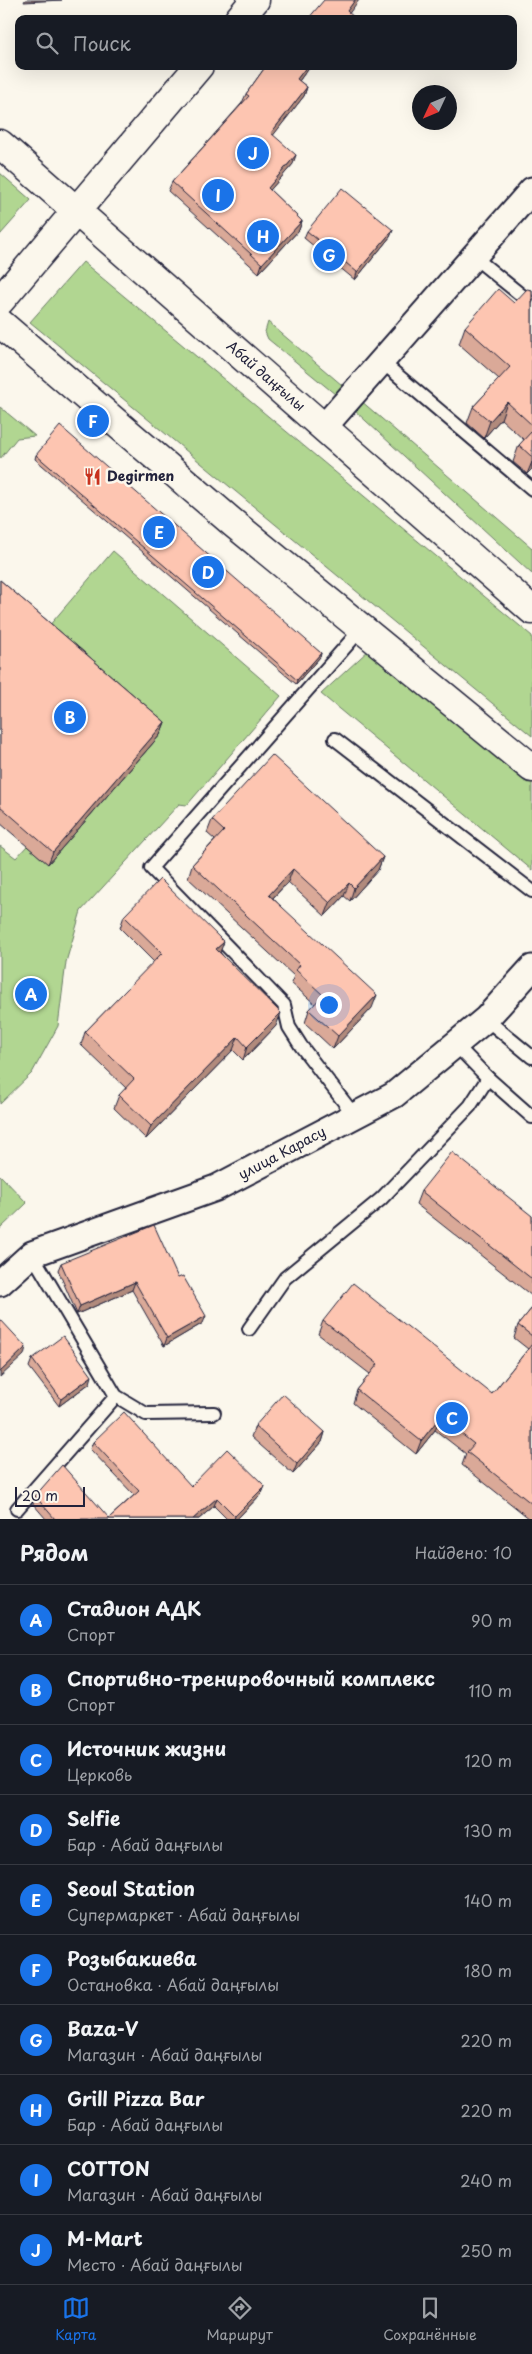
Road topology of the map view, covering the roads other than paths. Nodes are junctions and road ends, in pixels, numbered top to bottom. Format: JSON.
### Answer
{"nodes":[{"id":1,"x":255,"y":0,"type":"edge"},
{"id":2,"x":242,"y":15,"type":"edge"},
{"id":3,"x":196,"y":70,"type":"edge"},
{"id":4,"x":0,"y":144,"type":"edge"},
{"id":5,"x":532,"y":190,"type":"edge"},
{"id":6,"x":76,"y":209,"type":"junction"},
{"id":7,"x":474,"y":257,"type":"junction"},
{"id":8,"x":526,"y":299,"type":"edge"},
{"id":9,"x":0,"y":301,"type":"edge"},
{"id":10,"x":0,"y":322,"type":"edge"},
{"id":11,"x":382,"y":362,"type":"junction"},
{"id":12,"x":324,"y":427,"type":"junction"},
{"id":13,"x":532,"y":489,"type":"edge"},
{"id":14,"x":532,"y":610,"type":"edge"},
{"id":15,"x":362,"y":628,"type":"junction"},
{"id":16,"x":335,"y":739,"type":"dead end"},
{"id":17,"x":532,"y":768,"type":"edge"},
{"id":18,"x":532,"y":891,"type":"edge"},
{"id":19,"x":532,"y":968,"type":"edge"},
{"id":20,"x":486,"y":1019,"type":"junction"},
{"id":21,"x":456,"y":1044,"type":"junction"},
{"id":22,"x":532,"y":1057,"type":"edge"},
{"id":23,"x":488,"y":1078,"type":"junction"},
{"id":24,"x":354,"y":1114,"type":"junction"},
{"id":25,"x":532,"y":1117,"type":"edge"},
{"id":26,"x":32,"y":1254,"type":"junction"},
{"id":27,"x":0,"y":1283,"type":"edge"},
{"id":28,"x":250,"y":1329,"type":"dead end"},
{"id":29,"x":116,"y":1396,"type":"junction"},
{"id":30,"x":214,"y":1413,"type":"dead end"},
{"id":31,"x":17,"y":1509,"type":"dead end"}],
"edges":[{"from":1,"to":2,"type":"main road"},
{"from":3,"to":6,"type":"main road"},
{"from":4,"to":6,"type":"main road","name":"Абай даңғылы"},
{"from":5,"to":7,"type":"street"},
{"from":6,"to":9,"type":"main road"},
{"from":6,"to":12,"type":"main road","name":"Абай даңғылы"},
{"from":7,"to":8,"type":"lane"},
{"from":7,"to":11,"type":"street"},
{"from":10,"to":15,"type":"main road"},
{"from":11,"to":12,"type":"street"},
{"from":11,"to":13,"type":"lane"},
{"from":12,"to":14,"type":"main road","name":"Абай даңғылы"},
{"from":15,"to":17,"type":"main road"},
{"from":15,"to":24,"type":"lane"},
{"from":16,"to":18,"type":"lane"},
{"from":19,"to":20,"type":"street","name":"улица Карасу"},
{"from":20,"to":21,"type":"street","name":"улица Карасу"},
{"from":20,"to":22,"type":"lane"},
{"from":21,"to":23,"type":"lane"},
{"from":21,"to":24,"type":"street","name":"улица Карасу"},
{"from":23,"to":25,"type":"lane"},
{"from":23,"to":28,"type":"lane"},
{"from":24,"to":26,"type":"street","name":"улица Карасу"},
{"from":26,"to":27,"type":"street","name":"улица Карасу"},
{"from":26,"to":29,"type":"lane"},
{"from":29,"to":30,"type":"lane"},
{"from":29,"to":31,"type":"lane"}]}
